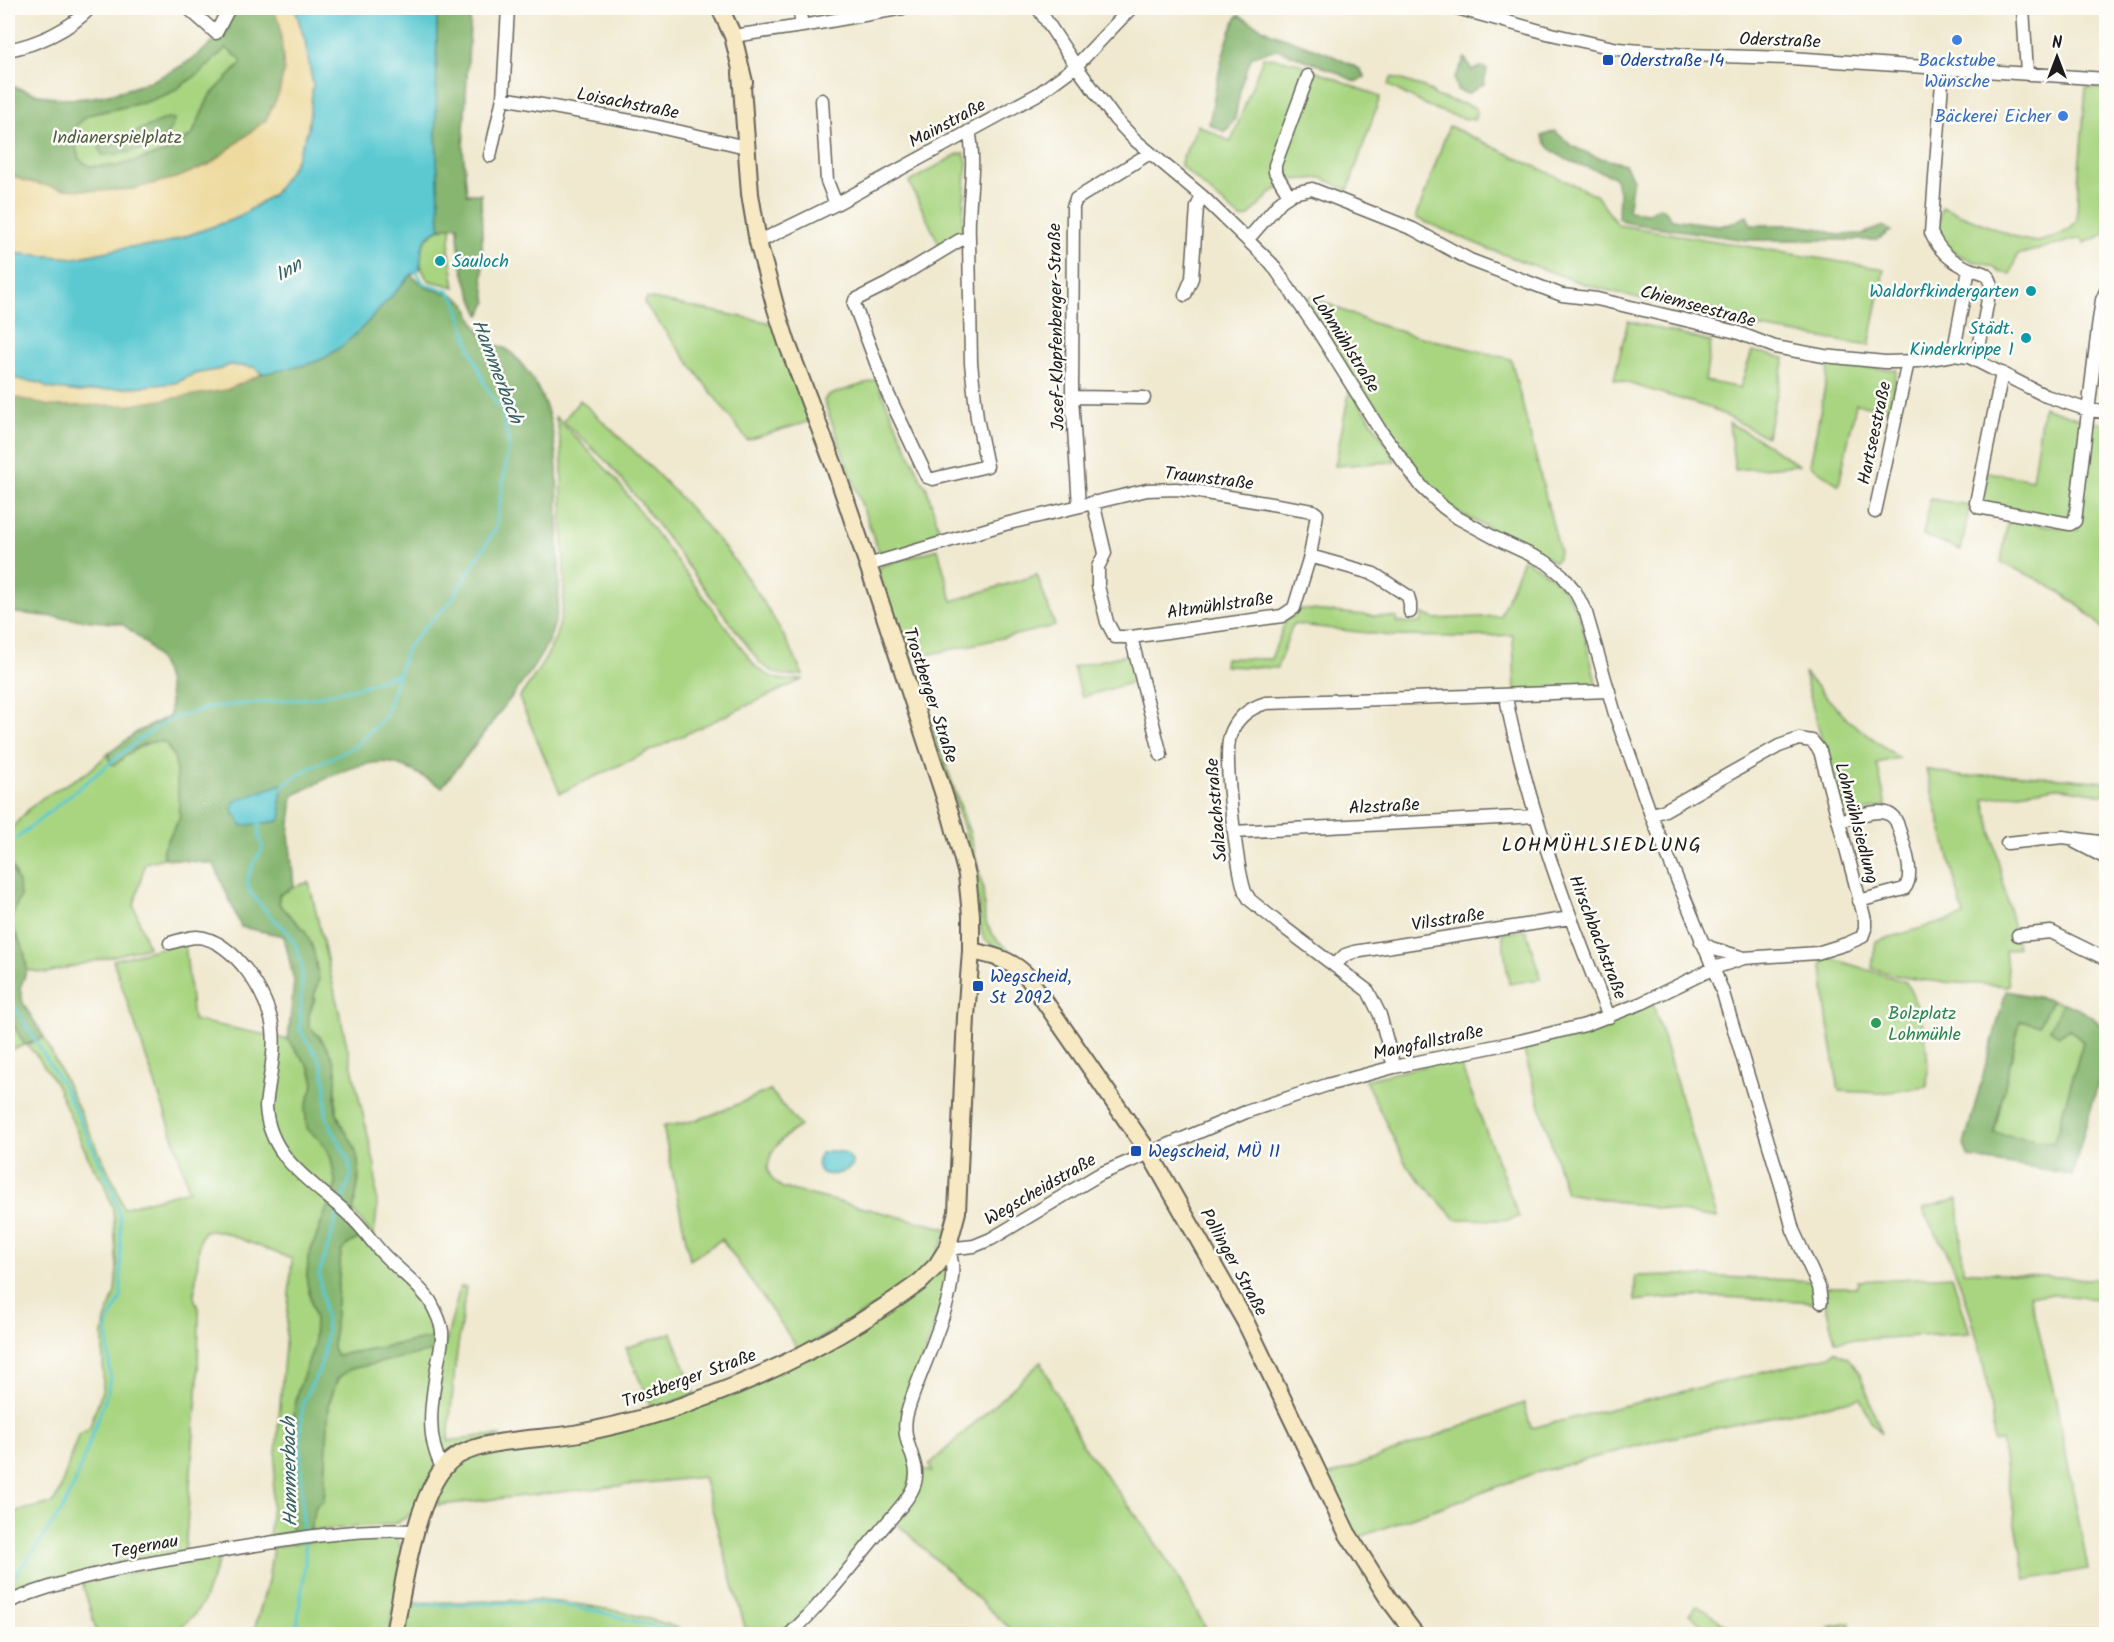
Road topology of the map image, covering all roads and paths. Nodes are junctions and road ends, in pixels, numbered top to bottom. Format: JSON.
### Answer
{"nodes":[{"id":1,"x":90,"y":8,"type":"edge"},
{"id":2,"x":188,"y":8,"type":"edge"},
{"id":3,"x":230,"y":8,"type":"edge"},
{"id":4,"x":508,"y":8,"type":"edge"},
{"id":5,"x":720,"y":8,"type":"edge"},
{"id":6,"x":799,"y":8,"type":"edge"},
{"id":7,"x":903,"y":8,"type":"edge"},
{"id":8,"x":1038,"y":8,"type":"edge"},
{"id":9,"x":1131,"y":8,"type":"edge"},
{"id":10,"x":1457,"y":8,"type":"edge"},
{"id":11,"x":2023,"y":8,"type":"edge"},
{"id":12,"x":802,"y":26,"type":"junction"},
{"id":13,"x":733,"y":36,"type":"junction"},
{"id":14,"x":8,"y":50,"type":"edge"},
{"id":15,"x":1076,"y":66,"type":"junction"},
{"id":16,"x":1942,"y":68,"type":"junction"},
{"id":17,"x":2026,"y":73,"type":"junction"},
{"id":18,"x":741,"y":74,"type":"junction"},
{"id":19,"x":1308,"y":76,"type":"dead end"},
{"id":20,"x":2106,"y":79,"type":"edge"},
{"id":21,"x":503,"y":98,"type":"junction"},
{"id":22,"x":822,"y":99,"type":"dead end"},
{"id":23,"x":969,"y":131,"type":"junction"},
{"id":24,"x":746,"y":147,"type":"junction"},
{"id":25,"x":1150,"y":153,"type":"junction"},
{"id":26,"x":490,"y":156,"type":"dead end"},
{"id":27,"x":748,"y":169,"type":"junction"},
{"id":28,"x":1289,"y":195,"type":"junction"},
{"id":29,"x":1202,"y":196,"type":"junction"},
{"id":30,"x":836,"y":204,"type":"junction"},
{"id":31,"x":969,"y":238,"type":"junction"},
{"id":32,"x":1248,"y":239,"type":"junction"},
{"id":33,"x":758,"y":242,"type":"junction"},
{"id":34,"x":1969,"y":269,"type":"junction"},
{"id":35,"x":2106,"y":291,"type":"edge"},
{"id":36,"x":1185,"y":295,"type":"dead end"},
{"id":37,"x":1953,"y":354,"type":"junction"},
{"id":38,"x":1977,"y":359,"type":"junction"},
{"id":39,"x":1908,"y":362,"type":"junction"},
{"id":40,"x":2001,"y":373,"type":"junction"},
{"id":41,"x":1072,"y":397,"type":"junction"},
{"id":42,"x":1144,"y":398,"type":"dead end"},
{"id":43,"x":2088,"y":410,"type":"junction"},
{"id":44,"x":2106,"y":412,"type":"edge"},
{"id":45,"x":1093,"y":502,"type":"junction"},
{"id":46,"x":1079,"y":506,"type":"junction"},
{"id":47,"x":1875,"y":513,"type":"dead end"},
{"id":48,"x":1310,"y":556,"type":"junction"},
{"id":49,"x":868,"y":566,"type":"junction"},
{"id":50,"x":1410,"y":612,"type":"dead end"},
{"id":51,"x":1131,"y":637,"type":"junction"},
{"id":52,"x":1609,"y":691,"type":"junction"},
{"id":53,"x":1506,"y":696,"type":"junction"},
{"id":54,"x":1161,"y":755,"type":"dead end"},
{"id":55,"x":1651,"y":814,"type":"junction"},
{"id":56,"x":1536,"y":816,"type":"junction"},
{"id":57,"x":1839,"y":821,"type":"junction"},
{"id":58,"x":1234,"y":832,"type":"junction"},
{"id":59,"x":2063,"y":837,"type":"junction"},
{"id":60,"x":2007,"y":843,"type":"dead end"},
{"id":61,"x":2106,"y":843,"type":"edge"},
{"id":62,"x":2106,"y":858,"type":"edge"},
{"id":63,"x":1859,"y":901,"type":"junction"},
{"id":64,"x":1570,"y":918,"type":"junction"},
{"id":65,"x":2018,"y":935,"type":"dead end"},
{"id":66,"x":1701,"y":942,"type":"junction"},
{"id":67,"x":170,"y":944,"type":"dead end"},
{"id":68,"x":971,"y":951,"type":"junction"},
{"id":69,"x":1744,"y":958,"type":"junction"},
{"id":70,"x":2106,"y":959,"type":"edge"},
{"id":71,"x":1335,"y":964,"type":"junction"},
{"id":72,"x":1714,"y":968,"type":"junction"},
{"id":73,"x":1609,"y":1017,"type":"junction"},
{"id":74,"x":1394,"y":1067,"type":"junction"},
{"id":75,"x":1150,"y":1154,"type":"junction"},
{"id":76,"x":947,"y":1249,"type":"junction"},
{"id":77,"x":1821,"y":1302,"type":"dead end"},
{"id":78,"x":443,"y":1469,"type":"junction"},
{"id":79,"x":415,"y":1531,"type":"junction"},
{"id":80,"x":8,"y":1602,"type":"edge"},
{"id":81,"x":394,"y":1635,"type":"edge"},
{"id":82,"x":790,"y":1635,"type":"edge"},
{"id":83,"x":1416,"y":1635,"type":"edge"}],
"edges":[{"from":1,"to":14,"type":"street"},
{"from":2,"to":3,"type":"street"},
{"from":4,"to":21,"type":"street"},
{"from":5,"to":13,"type":"main road","name":"Trostberger Straße"},
{"from":6,"to":12,"type":"street"},
{"from":7,"to":12,"type":"street"},
{"from":8,"to":15,"type":"street","name":"Lohmühlstraße"},
{"from":9,"to":15,"type":"street","name":"Mainstraße"},
{"from":10,"to":16,"type":"street","name":"Oderstraße"},
{"from":11,"to":17,"type":"street"},
{"from":12,"to":13,"type":"street"},
{"from":13,"to":18,"type":"main road","name":"Trostberger Straße"},
{"from":15,"to":23,"type":"street","name":"Mainstraße"},
{"from":15,"to":25,"type":"street","name":"Lohmühlstraße"},
{"from":16,"to":17,"type":"street","name":"Oderstraße"},
{"from":16,"to":34,"type":"street"},
{"from":17,"to":20,"type":"street","name":"Oderstraße"},
{"from":18,"to":24,"type":"main road","name":"Trostberger Straße"},
{"from":18,"to":27,"type":"main road","name":"Trostberger Straße"},
{"from":19,"to":28,"type":"street"},
{"from":21,"to":24,"type":"street","name":"Loisachstraße"},
{"from":21,"to":26,"type":"street"},
{"from":22,"to":30,"type":"street"},
{"from":23,"to":30,"type":"street","name":"Mainstraße"},
{"from":23,"to":31,"type":"street"},
{"from":24,"to":27,"type":"main road","name":"Trostberger Straße"},
{"from":25,"to":29,"type":"street","name":"Lohmühlstraße"},
{"from":25,"to":41,"type":"street","name":"Josef-Klapfenberger-Straße"},
{"from":27,"to":33,"type":"main road","name":"Trostberger Straße"},
{"from":28,"to":32,"type":"street"},
{"from":28,"to":39,"type":"street","name":"Chiemseestraße"},
{"from":29,"to":32,"type":"street","name":"Lohmühlstraße"},
{"from":29,"to":36,"type":"street"},
{"from":30,"to":33,"type":"street","name":"Mainstraße"},
{"from":31,"to":31,"type":"street"},
{"from":32,"to":52,"type":"street","name":"Lohmühlstraße"},
{"from":33,"to":49,"type":"main road","name":"Trostberger Straße"},
{"from":34,"to":37,"type":"street"},
{"from":34,"to":38,"type":"street"},
{"from":35,"to":43,"type":"street"},
{"from":37,"to":38,"type":"street","name":"Chiemseestraße"},
{"from":37,"to":39,"type":"street","name":"Chiemseestraße"},
{"from":38,"to":40,"type":"street","name":"Chiemseestraße"},
{"from":39,"to":47,"type":"street","name":"Hartseestraße"},
{"from":40,"to":43,"type":"street","name":"Chiemseestraße"},
{"from":40,"to":43,"type":"street"},
{"from":41,"to":42,"type":"street"},
{"from":41,"to":46,"type":"street","name":"Josef-Klapfenberger-Straße"},
{"from":43,"to":44,"type":"street","name":"Chiemseestraße"},
{"from":45,"to":46,"type":"street","name":"Traunstraße"},
{"from":45,"to":48,"type":"street","name":"Traunstraße"},
{"from":45,"to":51,"type":"street"},
{"from":46,"to":49,"type":"street","name":"Traunstraße"},
{"from":48,"to":50,"type":"street"},
{"from":48,"to":51,"type":"street","name":"Altmühlstraße"},
{"from":49,"to":68,"type":"main road","name":"Trostberger Straße"},
{"from":51,"to":54,"type":"street"},
{"from":52,"to":53,"type":"street","name":"Salzachstraße"},
{"from":52,"to":55,"type":"street"},
{"from":53,"to":56,"type":"street","name":"Hirschbachstraße"},
{"from":53,"to":58,"type":"street","name":"Salzachstraße"},
{"from":55,"to":57,"type":"street","name":"Lohmühlsiedlung"},
{"from":55,"to":66,"type":"street"},
{"from":56,"to":58,"type":"street","name":"Alzstraße"},
{"from":56,"to":64,"type":"street","name":"Hirschbachstraße"},
{"from":57,"to":63,"type":"street","name":"Lohmühlsiedlung"},
{"from":57,"to":63,"type":"street"},
{"from":58,"to":71,"type":"street","name":"Salzachstraße"},
{"from":59,"to":60,"type":"street"},
{"from":59,"to":61,"type":"street"},
{"from":59,"to":62,"type":"street"},
{"from":63,"to":69,"type":"street","name":"Lohmühlsiedlung"},
{"from":64,"to":71,"type":"street","name":"Vilsstraße"},
{"from":64,"to":73,"type":"street","name":"Hirschbachstraße"},
{"from":65,"to":70,"type":"street"},
{"from":66,"to":69,"type":"street","name":"Lohmühlsiedlung"},
{"from":66,"to":72,"type":"street"},
{"from":67,"to":78,"type":"street"},
{"from":68,"to":75,"type":"main road","name":"Pollinger Straße"},
{"from":68,"to":76,"type":"main road","name":"Trostberger Straße"},
{"from":69,"to":72,"type":"street","name":"Lohmühlsiedlung"},
{"from":71,"to":74,"type":"street","name":"Salzachstraße"},
{"from":72,"to":73,"type":"street","name":"Mangfallstraße"},
{"from":72,"to":77,"type":"street"},
{"from":73,"to":74,"type":"street","name":"Mangfallstraße"},
{"from":74,"to":75,"type":"street","name":"Mangfallstraße"},
{"from":75,"to":76,"type":"street","name":"Wegscheidstraße"},
{"from":75,"to":83,"type":"main road","name":"Pollinger Straße"},
{"from":76,"to":78,"type":"main road","name":"Trostberger Straße"},
{"from":76,"to":82,"type":"street","name":"Trostberger Straße"},
{"from":78,"to":79,"type":"main road","name":"Trostberger Straße"},
{"from":79,"to":80,"type":"street","name":"Tegernau"},
{"from":79,"to":81,"type":"main road","name":"Trostberger Straße"}]}
